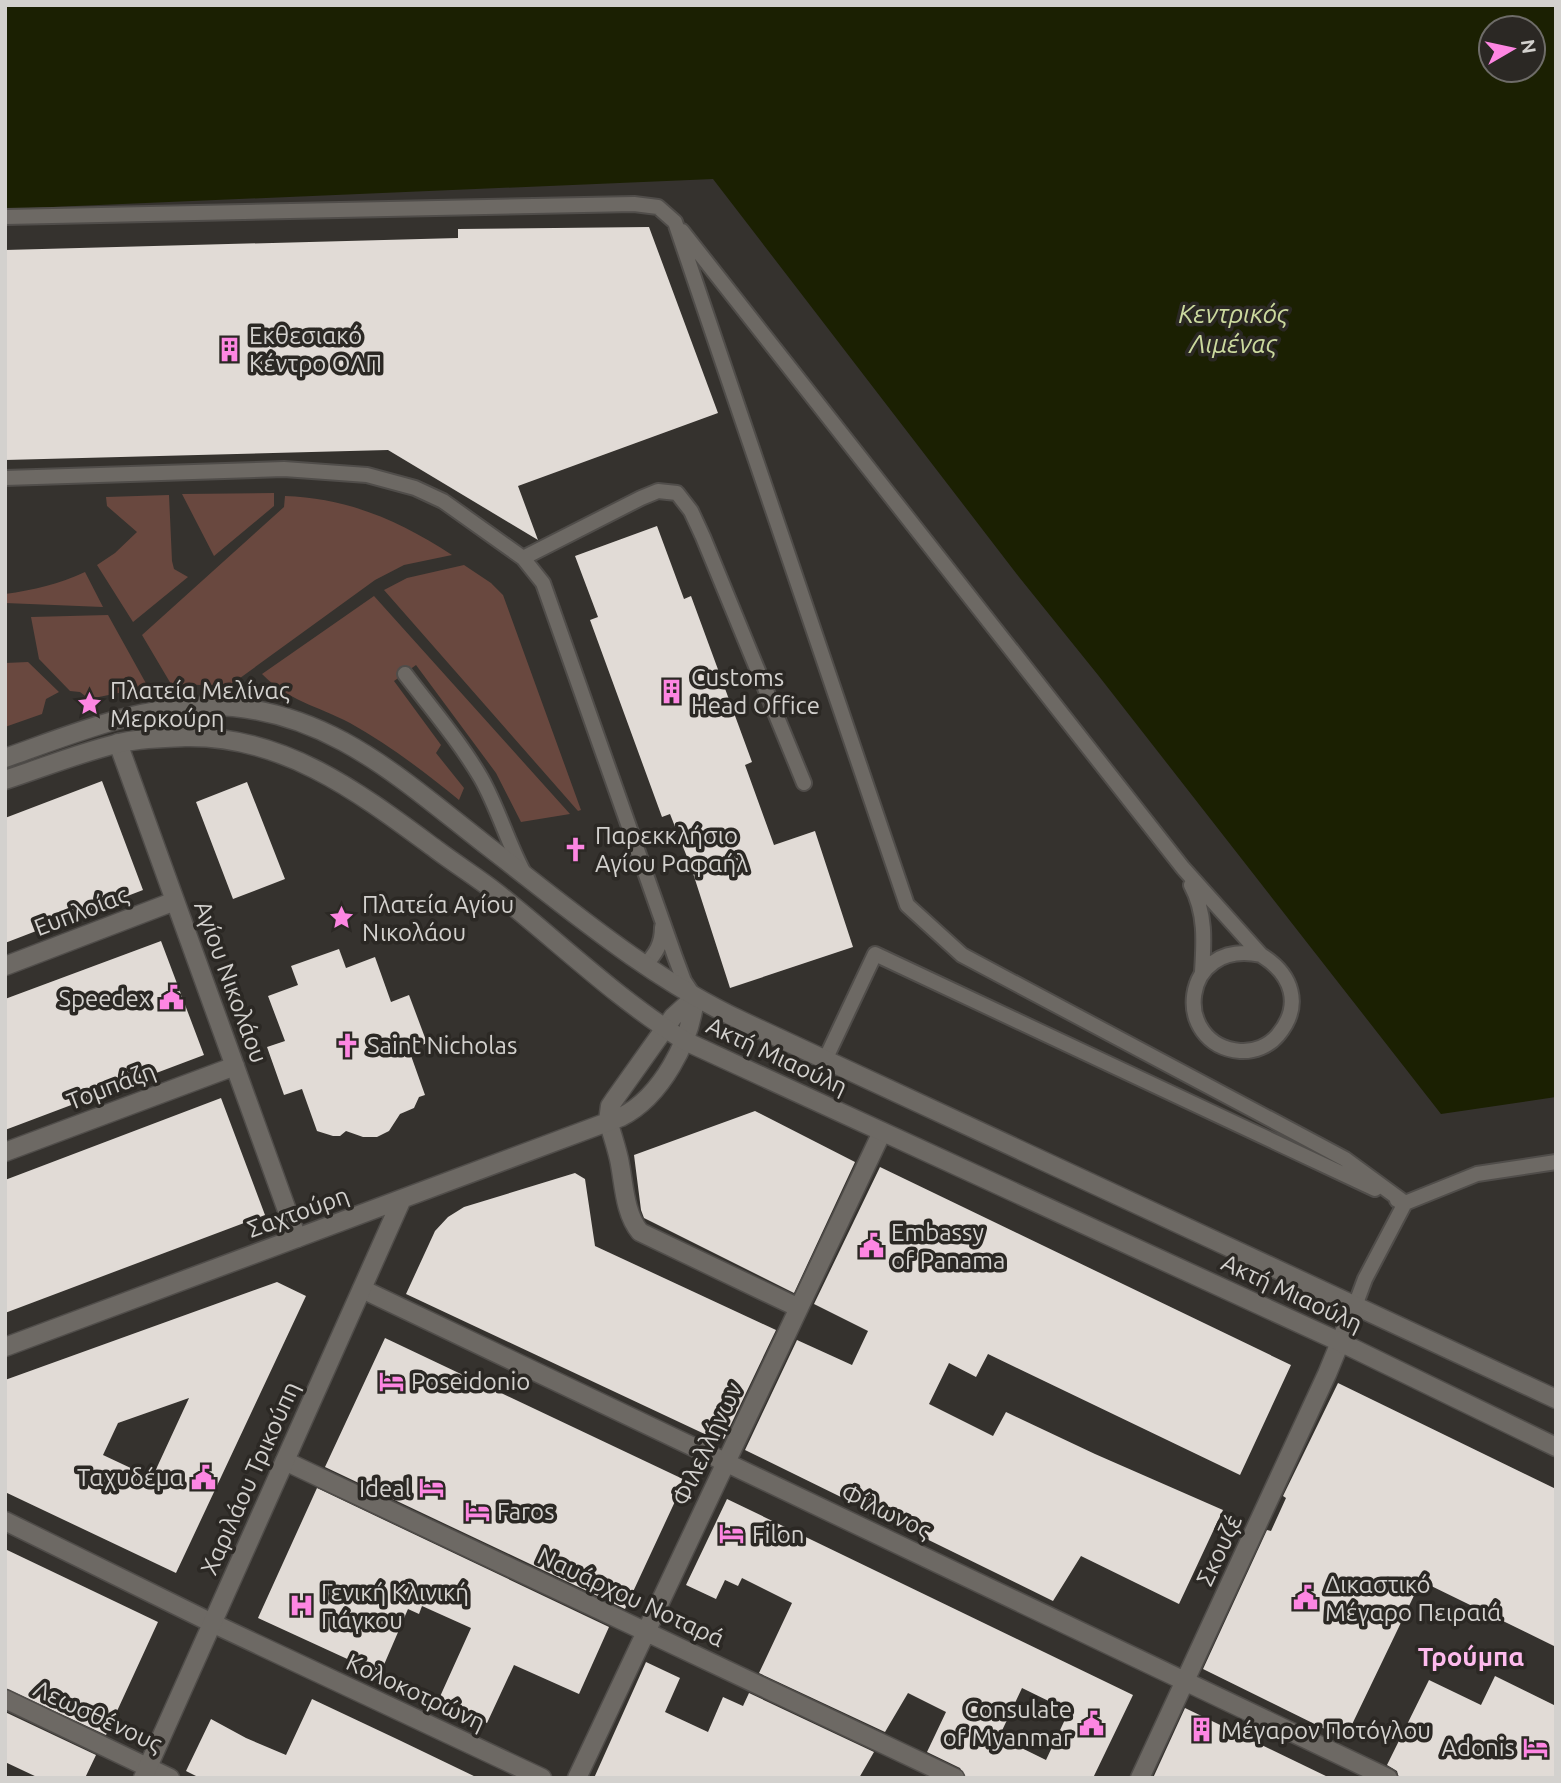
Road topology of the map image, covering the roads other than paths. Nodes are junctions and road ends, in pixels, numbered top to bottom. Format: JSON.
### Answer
{"nodes":[{"id":1,"x":5,"y":217,"type":"edge"},
{"id":2,"x":675,"y":222,"type":"junction"},
{"id":3,"x":5,"y":478,"type":"edge"},
{"id":4,"x":523,"y":558,"type":"junction"},
{"id":5,"x":405,"y":674,"type":"dead end"},
{"id":6,"x":118,"y":743,"type":"junction"},
{"id":7,"x":5,"y":758,"type":"edge"},
{"id":8,"x":5,"y":780,"type":"edge"},
{"id":9,"x":804,"y":783,"type":"dead end"},
{"id":10,"x":1183,"y":868,"type":"junction"},
{"id":11,"x":526,"y":876,"type":"junction"},
{"id":12,"x":175,"y":901,"type":"junction"},
{"id":13,"x":662,"y":922,"type":"junction"},
{"id":14,"x":1261,"y":955,"type":"junction"},
{"id":15,"x":5,"y":966,"type":"edge"},
{"id":16,"x":644,"y":966,"type":"junction"},
{"id":17,"x":1202,"y":972,"type":"junction"},
{"id":18,"x":695,"y":997,"type":"junction"},
{"id":19,"x":666,"y":1029,"type":"junction"},
{"id":20,"x":685,"y":1041,"type":"junction"},
{"id":21,"x":825,"y":1060,"type":"junction"},
{"id":22,"x":235,"y":1066,"type":"junction"},
{"id":23,"x":608,"y":1121,"type":"junction"},
{"id":24,"x":882,"y":1132,"type":"junction"},
{"id":25,"x":5,"y":1152,"type":"edge"},
{"id":26,"x":1556,"y":1162,"type":"edge"},
{"id":27,"x":402,"y":1199,"type":"junction"},
{"id":28,"x":1405,"y":1203,"type":"junction"},
{"id":29,"x":297,"y":1238,"type":"junction"},
{"id":30,"x":362,"y":1289,"type":"junction"},
{"id":31,"x":1354,"y":1306,"type":"junction"},
{"id":32,"x":799,"y":1308,"type":"junction"},
{"id":33,"x":1340,"y":1342,"type":"junction"},
{"id":34,"x":5,"y":1347,"type":"edge"},
{"id":35,"x":1556,"y":1399,"type":"edge"},
{"id":36,"x":1556,"y":1447,"type":"edge"},
{"id":37,"x":285,"y":1461,"type":"junction"},
{"id":38,"x":726,"y":1462,"type":"junction"},
{"id":39,"x":5,"y":1521,"type":"edge"},
{"id":40,"x":212,"y":1623,"type":"junction"},
{"id":41,"x":646,"y":1632,"type":"junction"},
{"id":42,"x":1185,"y":1681,"type":"junction"},
{"id":43,"x":5,"y":1699,"type":"edge"},
{"id":44,"x":145,"y":1772,"type":"edge"},
{"id":45,"x":170,"y":1778,"type":"edge"},
{"id":46,"x":542,"y":1778,"type":"edge"},
{"id":47,"x":576,"y":1778,"type":"edge"},
{"id":48,"x":955,"y":1778,"type":"edge"},
{"id":49,"x":1140,"y":1778,"type":"edge"},
{"id":50,"x":1388,"y":1778,"type":"edge"}],
"edges":[{"from":1,"to":2,"type":"lane"},
{"from":2,"to":10,"type":"lane"},
{"from":2,"to":28,"type":"lane"},
{"from":3,"to":4,"type":"lane"},
{"from":4,"to":9,"type":"lane"},
{"from":4,"to":13,"type":"lane"},
{"from":5,"to":11,"type":"lane"},
{"from":6,"to":8,"type":"street","name":"Ακτή Μιαούλη"},
{"from":6,"to":12,"type":"street","name":"Αγίου Νικολάου"},
{"from":6,"to":19,"type":"street","name":"Ακτή Μιαούλη"},
{"from":7,"to":11,"type":"street","name":"Ακτή Μιαούλη"},
{"from":10,"to":14,"type":"lane"},
{"from":10,"to":17,"type":"lane"},
{"from":11,"to":16,"type":"street","name":"Ακτή Μιαούλη"},
{"from":12,"to":15,"type":"street","name":"Ευπλοίας"},
{"from":12,"to":22,"type":"street","name":"Αγίου Νικολάου"},
{"from":13,"to":16,"type":"lane"},
{"from":13,"to":18,"type":"lane"},
{"from":14,"to":17,"type":"lane"},
{"from":14,"to":17,"type":"lane"},
{"from":16,"to":18,"type":"street","name":"Ακτή Μιαούλη"},
{"from":18,"to":19,"type":"street"},
{"from":18,"to":20,"type":"street","name":"Σαχτούρη"},
{"from":18,"to":21,"type":"street","name":"Ακτή Μιαούλη"},
{"from":19,"to":20,"type":"street","name":"Ακτή Μιαούλη"},
{"from":19,"to":23,"type":"street"},
{"from":20,"to":23,"type":"street","name":"Σαχτούρη"},
{"from":20,"to":24,"type":"street","name":"Ακτή Μιαούλη"},
{"from":21,"to":28,"type":"lane"},
{"from":21,"to":31,"type":"street","name":"Ακτή Μιαούλη"},
{"from":22,"to":25,"type":"street","name":"Τομπάζη"},
{"from":22,"to":29,"type":"street","name":"Αγίου Νικολάου"},
{"from":23,"to":27,"type":"street","name":"Σαχτούρη"},
{"from":23,"to":32,"type":"street"},
{"from":24,"to":32,"type":"street","name":"Φιλελλήνων"},
{"from":24,"to":33,"type":"street","name":"Ακτή Μιαούλη"},
{"from":26,"to":28,"type":"lane"},
{"from":27,"to":29,"type":"street","name":"Σαχτούρη"},
{"from":27,"to":30,"type":"street","name":"Χαριλάου Τρικούπη"},
{"from":28,"to":31,"type":"lane"},
{"from":29,"to":34,"type":"street","name":"Σαχτούρη"},
{"from":30,"to":37,"type":"street","name":"Χαριλάου Τρικούπη"},
{"from":30,"to":38,"type":"street","name":"Φίλωνος"},
{"from":31,"to":33,"type":"street","name":"Σκουζέ"},
{"from":31,"to":35,"type":"street","name":"Ακτή Μιαούλη"},
{"from":32,"to":38,"type":"street","name":"Φιλελλήνων"},
{"from":33,"to":36,"type":"street","name":"Ακτή Μιαούλη"},
{"from":33,"to":42,"type":"street","name":"Σκουζέ"},
{"from":37,"to":40,"type":"street","name":"Χαριλάου Τρικούπη"},
{"from":37,"to":41,"type":"street","name":"Ναυάρχου Νοταρά"},
{"from":38,"to":41,"type":"street","name":"Φιλελλήνων"},
{"from":38,"to":42,"type":"street","name":"Φίλωνος"},
{"from":39,"to":40,"type":"street","name":"Κολοκοτρώνη"},
{"from":40,"to":44,"type":"street","name":"Χαριλάου Τρικούπη"},
{"from":40,"to":46,"type":"street","name":"Κολοκοτρώνη"},
{"from":41,"to":47,"type":"street","name":"Φιλελλήνων"},
{"from":41,"to":48,"type":"street","name":"Ναυάρχου Νοταρά"},
{"from":42,"to":49,"type":"street","name":"Σκουζέ"},
{"from":42,"to":50,"type":"street","name":"Φίλωνος"},
{"from":43,"to":44,"type":"street","name":"Λεωσθένους"},
{"from":44,"to":45,"type":"street","name":"Λεωσθένους"}]}
